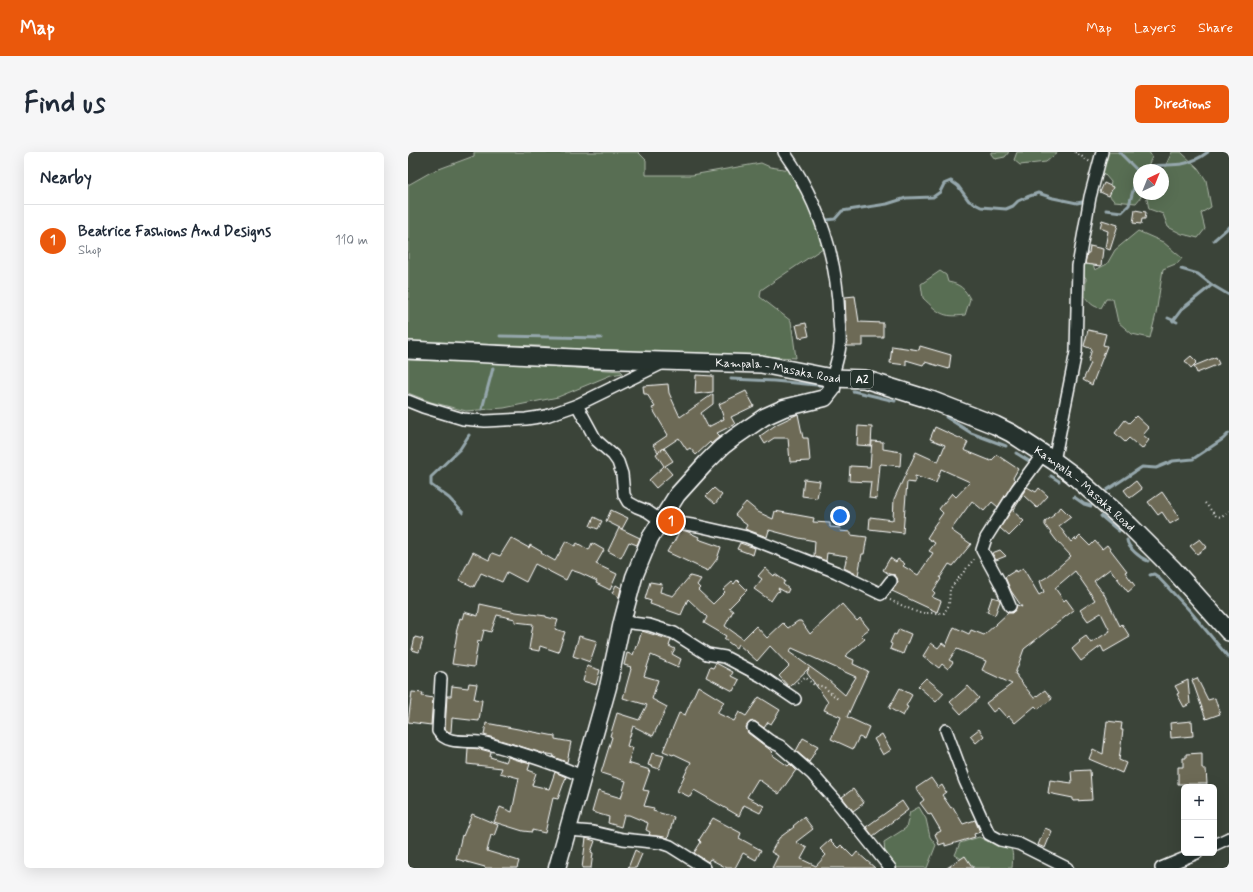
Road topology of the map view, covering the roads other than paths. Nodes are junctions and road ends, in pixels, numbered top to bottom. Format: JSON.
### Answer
{"nodes":[{"id":1,"x":784,"y":152,"type":"edge"},
{"id":2,"x":1102,"y":152,"type":"edge"},
{"id":3,"x":408,"y":350,"type":"edge"},
{"id":4,"x":667,"y":361,"type":"junction"},
{"id":5,"x":832,"y":378,"type":"junction"},
{"id":6,"x":408,"y":401,"type":"edge"},
{"id":7,"x":577,"y":405,"type":"junction"},
{"id":8,"x":1049,"y":457,"type":"junction"},
{"id":9,"x":660,"y":520,"type":"junction"},
{"id":10,"x":891,"y":581,"type":"dead end"},
{"id":11,"x":1010,"y":606,"type":"dead end"},
{"id":12,"x":622,"y":622,"type":"junction"},
{"id":13,"x":1229,"y":632,"type":"edge"},
{"id":14,"x":441,"y":678,"type":"dead end"},
{"id":15,"x":795,"y":699,"type":"dead end"},
{"id":16,"x":753,"y":728,"type":"dead end"},
{"id":17,"x":946,"y":730,"type":"dead end"},
{"id":18,"x":583,"y":777,"type":"junction"},
{"id":19,"x":568,"y":830,"type":"junction"},
{"id":20,"x":1229,"y":838,"type":"edge"},
{"id":21,"x":1217,"y":844,"type":"edge"},
{"id":22,"x":1191,"y":856,"type":"edge"},
{"id":23,"x":557,"y":868,"type":"edge"},
{"id":24,"x":705,"y":868,"type":"edge"},
{"id":25,"x":890,"y":868,"type":"edge"},
{"id":26,"x":1067,"y":868,"type":"edge"},
{"id":27,"x":1161,"y":868,"type":"edge"}],
"edges":[{"from":1,"to":5,"type":"street"},
{"from":2,"to":8,"type":"street"},
{"from":3,"to":4,"type":"main road","name":"Kampala - Masaka Road","number":"A2"},
{"from":4,"to":5,"type":"main road","name":"Kampala - Masaka Road","number":"A2"},
{"from":4,"to":7,"type":"street"},
{"from":5,"to":8,"type":"main road","name":"Kampala - Masaka Road","number":"A2"},
{"from":5,"to":9,"type":"street"},
{"from":6,"to":7,"type":"street"},
{"from":7,"to":9,"type":"street"},
{"from":8,"to":11,"type":"street"},
{"from":8,"to":13,"type":"main road","name":"Kampala - Masaka Road","number":"A2"},
{"from":9,"to":10,"type":"street"},
{"from":9,"to":12,"type":"street"},
{"from":12,"to":15,"type":"street"},
{"from":12,"to":18,"type":"street"},
{"from":14,"to":18,"type":"street"},
{"from":16,"to":25,"type":"street"},
{"from":17,"to":26,"type":"street"},
{"from":18,"to":19,"type":"street"},
{"from":19,"to":23,"type":"street"},
{"from":19,"to":24,"type":"street"},
{"from":20,"to":21,"type":"street"},
{"from":22,"to":27,"type":"street"}]}
